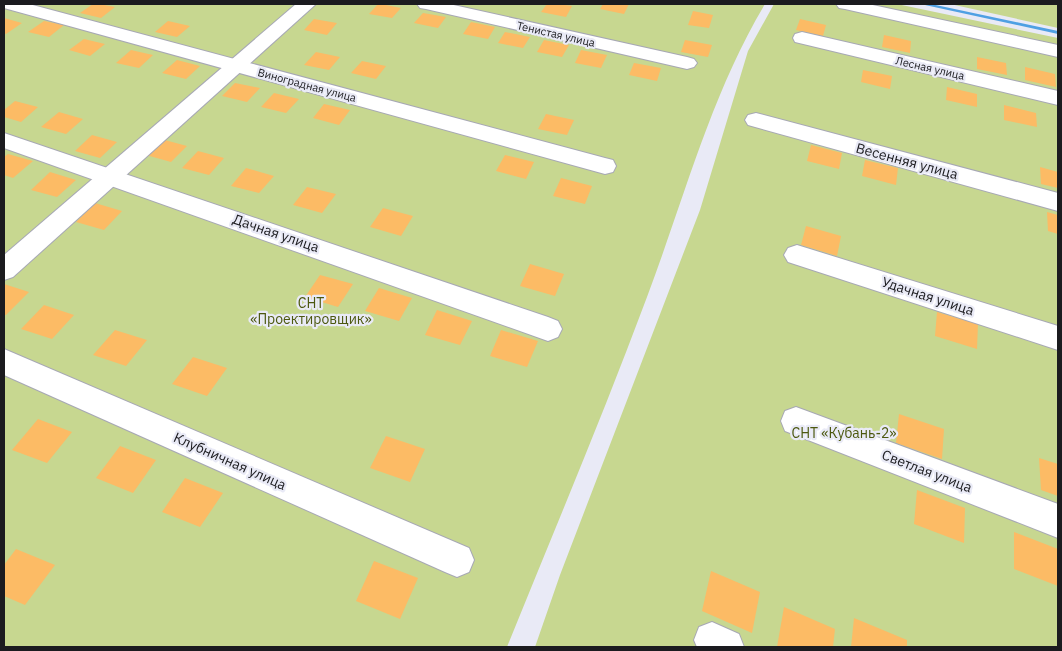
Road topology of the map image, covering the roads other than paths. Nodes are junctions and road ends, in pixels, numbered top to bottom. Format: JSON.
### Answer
{"nodes":[{"id":1,"x":9,"y":4,"type":"edge"},
{"id":2,"x":307,"y":4,"type":"edge"},
{"id":3,"x":426,"y":4,"type":"edge"},
{"id":4,"x":845,"y":4,"type":"edge"},
{"id":5,"x":802,"y":38,"type":"dead end"},
{"id":6,"x":1058,"y":51,"type":"edge"},
{"id":7,"x":687,"y":63,"type":"dead end"},
{"id":8,"x":235,"y":65,"type":"junction"},
{"id":9,"x":1058,"y":98,"type":"edge"},
{"id":10,"x":756,"y":120,"type":"dead end"},
{"id":11,"x":4,"y":140,"type":"edge"},
{"id":12,"x":605,"y":166,"type":"dead end"},
{"id":13,"x":112,"y":176,"type":"junction"},
{"id":14,"x":1058,"y":202,"type":"edge"},
{"id":15,"x":797,"y":255,"type":"dead end"},
{"id":16,"x":4,"y":270,"type":"edge"},
{"id":17,"x":548,"y":328,"type":"dead end"},
{"id":18,"x":1058,"y":338,"type":"edge"},
{"id":19,"x":4,"y":362,"type":"edge"},
{"id":20,"x":796,"y":421,"type":"dead end"},
{"id":21,"x":1058,"y":521,"type":"edge"},
{"id":22,"x":457,"y":560,"type":"dead end"}],
"edges":[{"from":1,"to":8,"type":"street","name":"Виноградная улица"},
{"from":2,"to":8,"type":"street"},
{"from":3,"to":7,"type":"street","name":"Тенистая улица"},
{"from":4,"to":6,"type":"street"},
{"from":5,"to":9,"type":"street","name":"Лесная улица"},
{"from":8,"to":12,"type":"street","name":"Виноградная улица"},
{"from":8,"to":13,"type":"street"},
{"from":10,"to":14,"type":"street","name":"Весенняя улица"},
{"from":11,"to":13,"type":"street","name":"Дачная улица"},
{"from":13,"to":16,"type":"street"},
{"from":13,"to":17,"type":"street","name":"Дачная улица"},
{"from":15,"to":18,"type":"street","name":"Удачная улица"},
{"from":19,"to":22,"type":"street","name":"Клубничная улица"},
{"from":20,"to":21,"type":"street","name":"Светлая улица"}]}
